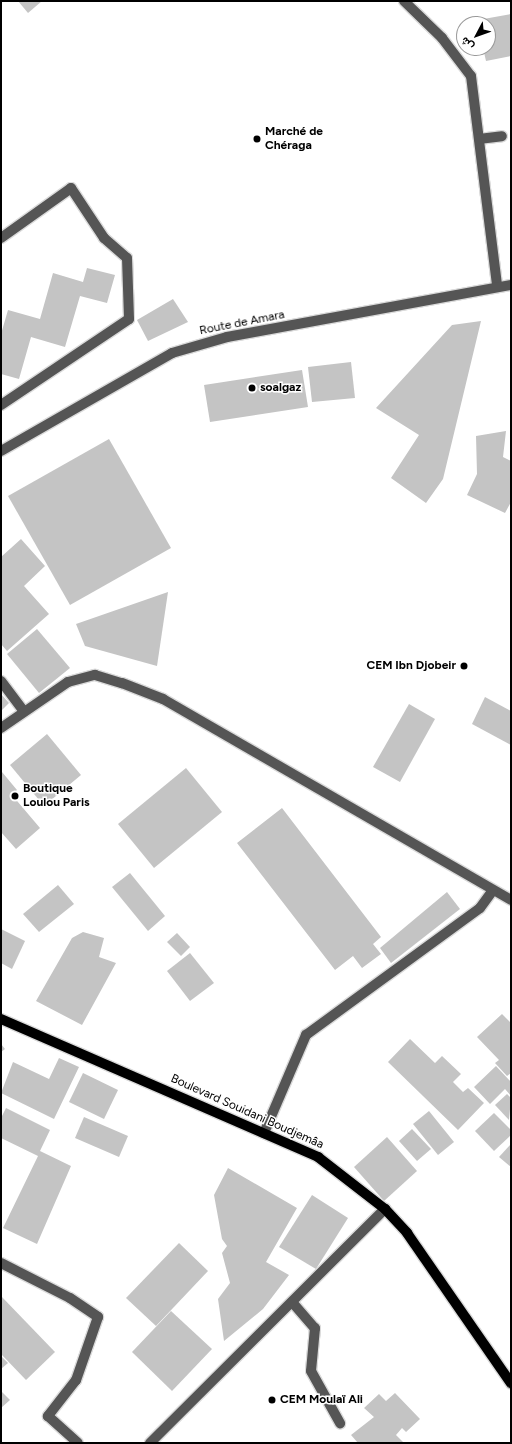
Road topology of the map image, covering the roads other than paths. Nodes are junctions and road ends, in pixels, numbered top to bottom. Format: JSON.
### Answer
{"nodes":[{"id":1,"x":404,"y":1,"type":"edge"},
{"id":2,"x":502,"y":136,"type":"dead end"},
{"id":3,"x":479,"y":139,"type":"junction"},
{"id":4,"x":1,"y":238,"type":"edge"},
{"id":5,"x":511,"y":284,"type":"edge"},
{"id":6,"x":497,"y":286,"type":"junction"},
{"id":7,"x":1,"y":406,"type":"edge"},
{"id":8,"x":1,"y":451,"type":"edge"},
{"id":9,"x":1,"y":681,"type":"edge"},
{"id":10,"x":23,"y":710,"type":"junction"},
{"id":11,"x":1,"y":728,"type":"edge"},
{"id":12,"x":493,"y":890,"type":"junction"},
{"id":13,"x":511,"y":900,"type":"edge"},
{"id":14,"x":1,"y":1019,"type":"edge"},
{"id":15,"x":264,"y":1133,"type":"junction"},
{"id":16,"x":385,"y":1209,"type":"junction"},
{"id":17,"x":1,"y":1263,"type":"edge"},
{"id":18,"x":292,"y":1302,"type":"junction"},
{"id":19,"x":511,"y":1383,"type":"edge"},
{"id":20,"x":340,"y":1423,"type":"dead end"},
{"id":21,"x":78,"y":1443,"type":"edge"},
{"id":22,"x":150,"y":1443,"type":"edge"}],
"edges":[{"from":1,"to":3,"type":"street"},
{"from":2,"to":3,"type":"street"},
{"from":3,"to":6,"type":"street"},
{"from":4,"to":7,"type":"street"},
{"from":5,"to":6,"type":"street","name":"Route de Amara"},
{"from":6,"to":8,"type":"street","name":"Route de Amara"},
{"from":9,"to":10,"type":"street"},
{"from":10,"to":11,"type":"street"},
{"from":10,"to":12,"type":"street"},
{"from":12,"to":13,"type":"street"},
{"from":12,"to":15,"type":"street"},
{"from":14,"to":15,"type":"main road","name":"Boulevard Souidani Boudjemâa"},
{"from":15,"to":16,"type":"main road","name":"Boulevard Souidani Boudjemâa"},
{"from":16,"to":18,"type":"street"},
{"from":16,"to":19,"type":"main road","name":"Boulevard Souidani Boudjemâa"},
{"from":17,"to":21,"type":"street"},
{"from":18,"to":20,"type":"street"},
{"from":18,"to":22,"type":"street"}]}
